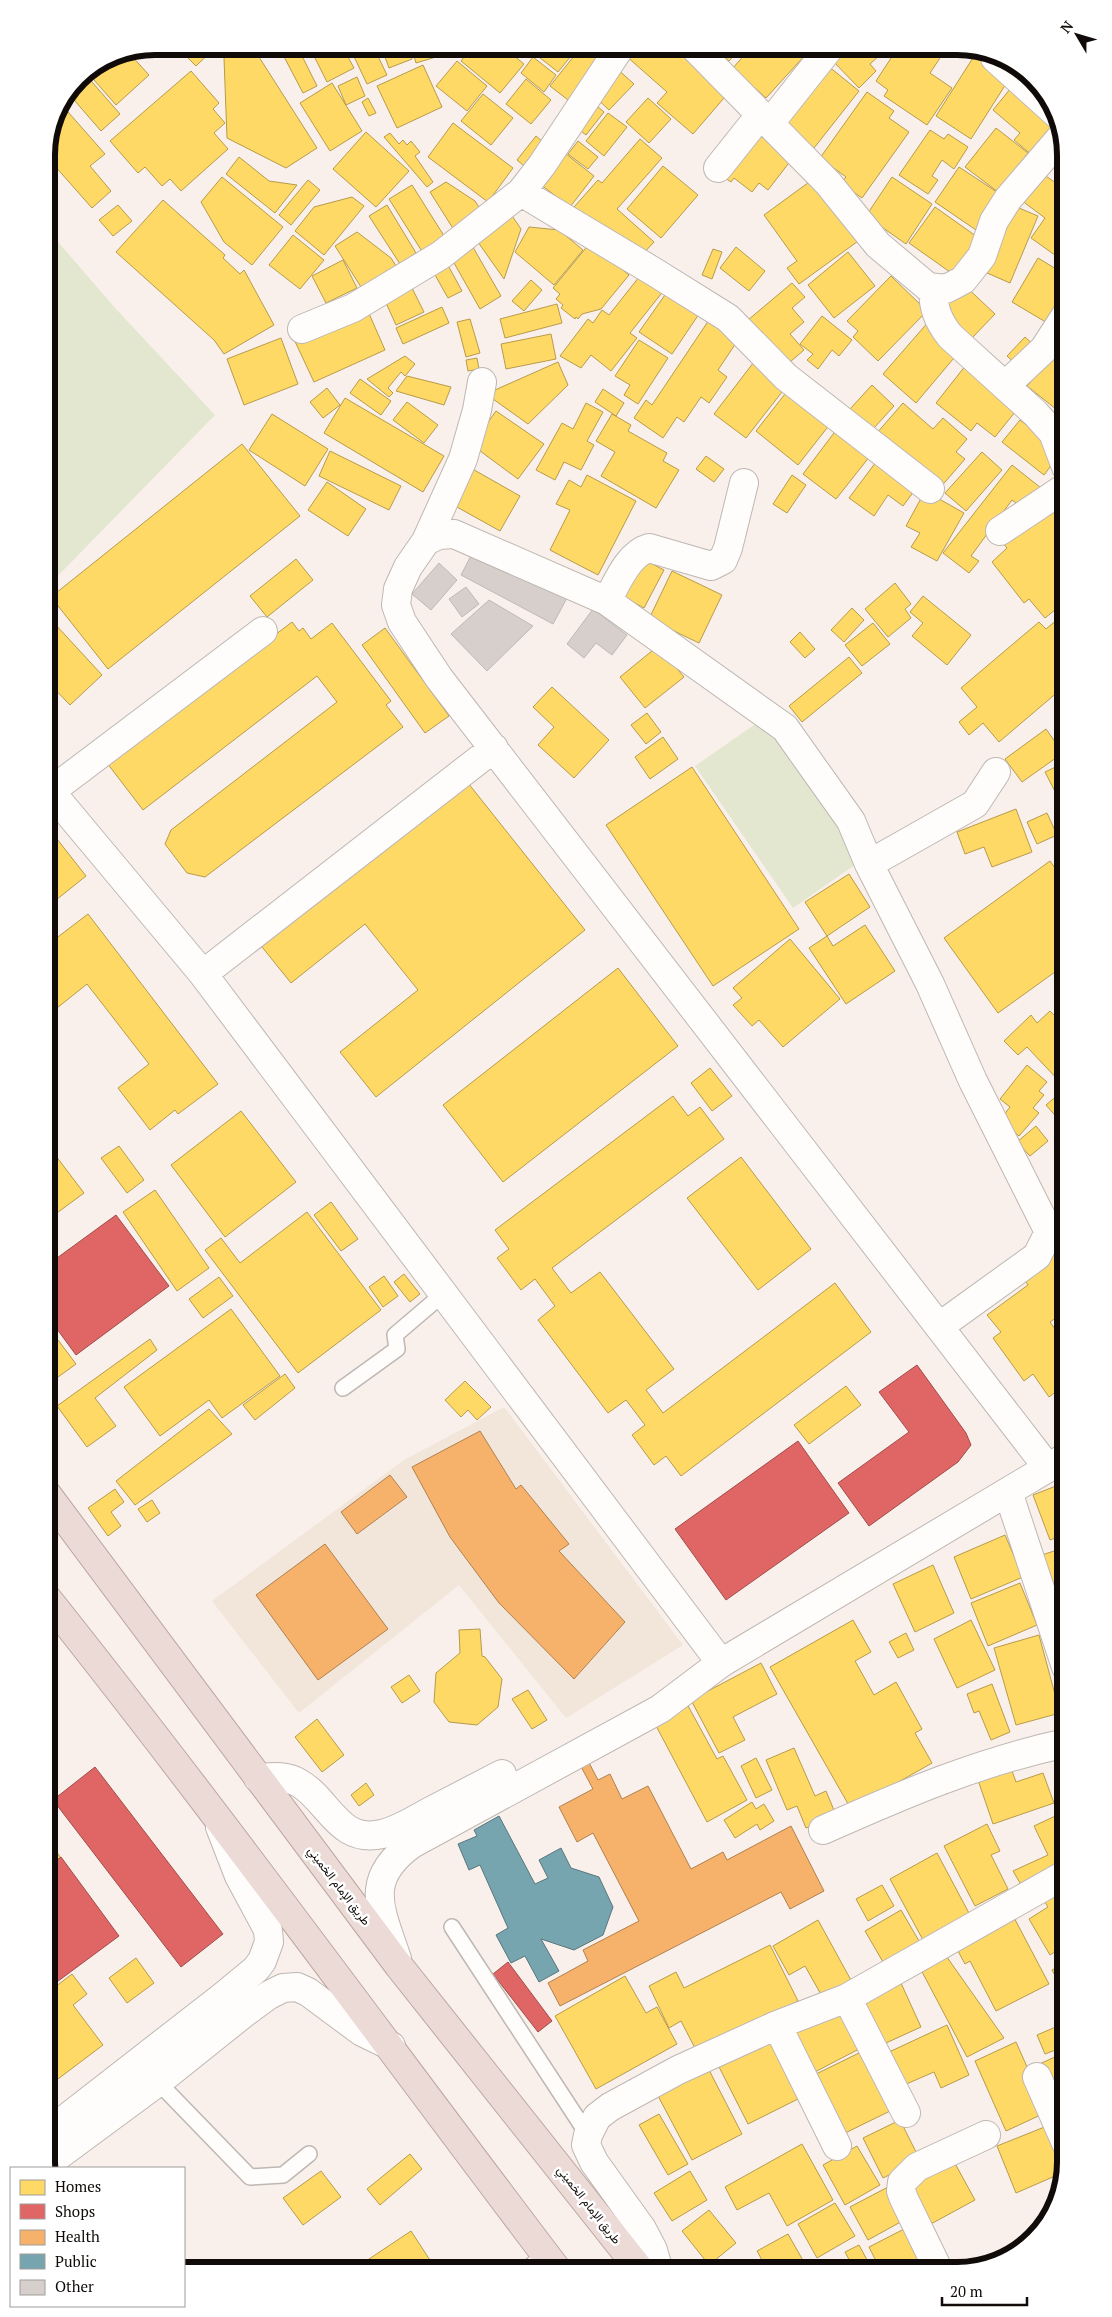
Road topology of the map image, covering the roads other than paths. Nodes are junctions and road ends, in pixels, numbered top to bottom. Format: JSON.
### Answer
{"nodes":[{"id":1,"x":615,"y":55,"type":"edge"},
{"id":2,"x":702,"y":55,"type":"edge"},
{"id":3,"x":823,"y":55,"type":"edge"},
{"id":4,"x":1004,"y":67,"type":"edge"},
{"id":5,"x":1039,"y":98,"type":"edge"},
{"id":6,"x":766,"y":118,"type":"junction"},
{"id":7,"x":1056,"y":143,"type":"edge"},
{"id":8,"x":718,"y":168,"type":"dead end"},
{"id":9,"x":520,"y":192,"type":"junction"},
{"id":10,"x":932,"y":288,"type":"junction"},
{"id":11,"x":302,"y":329,"type":"dead end"},
{"id":12,"x":1057,"y":329,"type":"edge"},
{"id":13,"x":482,"y":382,"type":"dead end"},
{"id":14,"x":1005,"y":386,"type":"junction"},
{"id":15,"x":1057,"y":443,"type":"edge"},
{"id":16,"x":744,"y":483,"type":"dead end"},
{"id":17,"x":930,"y":490,"type":"dead end"},
{"id":18,"x":1057,"y":493,"type":"edge"},
{"id":19,"x":1000,"y":531,"type":"dead end"},
{"id":20,"x":426,"y":541,"type":"junction"},
{"id":21,"x":606,"y":601,"type":"junction"},
{"id":22,"x":263,"y":631,"type":"dead end"},
{"id":23,"x":494,"y":748,"type":"junction"},
{"id":24,"x":996,"y":772,"type":"dead end"},
{"id":25,"x":55,"y":785,"type":"edge"},
{"id":26,"x":55,"y":796,"type":"edge"},
{"id":27,"x":868,"y":864,"type":"junction"},
{"id":28,"x":203,"y":974,"type":"junction"},
{"id":29,"x":443,"y":1294,"type":"junction"},
{"id":30,"x":940,"y":1326,"type":"junction"},
{"id":31,"x":343,"y":1388,"type":"dead end"},
{"id":32,"x":1057,"y":1462,"type":"edge"},
{"id":33,"x":1008,"y":1492,"type":"junction"},
{"id":34,"x":55,"y":1506,"type":"edge"},
{"id":35,"x":55,"y":1608,"type":"edge"},
{"id":36,"x":1057,"y":1639,"type":"edge"},
{"id":37,"x":720,"y":1664,"type":"junction"},
{"id":38,"x":1057,"y":1745,"type":"edge"},
{"id":39,"x":258,"y":1778,"type":"junction"},
{"id":40,"x":216,"y":1816,"type":"junction"},
{"id":41,"x":823,"y":1830,"type":"dead end"},
{"id":42,"x":389,"y":1845,"type":"junction"},
{"id":43,"x":1057,"y":1879,"type":"edge"},
{"id":44,"x":452,"y":1927,"type":"dead end"},
{"id":45,"x":399,"y":1966,"type":"junction"},
{"id":46,"x":847,"y":1998,"type":"junction"},
{"id":47,"x":778,"y":2025,"type":"junction"},
{"id":48,"x":391,"y":2046,"type":"junction"},
{"id":49,"x":1037,"y":2077,"type":"dead end"},
{"id":50,"x":158,"y":2082,"type":"junction"},
{"id":51,"x":906,"y":2113,"type":"dead end"},
{"id":52,"x":1057,"y":2123,"type":"edge"},
{"id":53,"x":55,"y":2127,"type":"edge"},
{"id":54,"x":588,"y":2135,"type":"junction"},
{"id":55,"x":986,"y":2135,"type":"dead end"},
{"id":56,"x":837,"y":2146,"type":"dead end"},
{"id":57,"x":309,"y":2154,"type":"dead end"},
{"id":58,"x":55,"y":2158,"type":"edge"},
{"id":59,"x":541,"y":2262,"type":"edge"},
{"id":60,"x":634,"y":2262,"type":"edge"},
{"id":61,"x":656,"y":2262,"type":"edge"},
{"id":62,"x":935,"y":2262,"type":"edge"}],
"edges":[{"from":1,"to":9,"type":"street"},
{"from":2,"to":6,"type":"street"},
{"from":3,"to":6,"type":"street"},
{"from":4,"to":5,"type":"street"},
{"from":6,"to":8,"type":"street"},
{"from":6,"to":10,"type":"street"},
{"from":7,"to":10,"type":"street"},
{"from":9,"to":11,"type":"street"},
{"from":9,"to":17,"type":"street"},
{"from":10,"to":14,"type":"street"},
{"from":12,"to":14,"type":"street"},
{"from":13,"to":20,"type":"street"},
{"from":14,"to":15,"type":"street"},
{"from":16,"to":21,"type":"street"},
{"from":18,"to":19,"type":"street"},
{"from":20,"to":21,"type":"street"},
{"from":20,"to":23,"type":"street"},
{"from":21,"to":27,"type":"street"},
{"from":22,"to":25,"type":"street"},
{"from":23,"to":28,"type":"street"},
{"from":23,"to":30,"type":"street"},
{"from":24,"to":27,"type":"street"},
{"from":26,"to":28,"type":"street"},
{"from":27,"to":30,"type":"street"},
{"from":28,"to":29,"type":"street"},
{"from":29,"to":31,"type":"lane"},
{"from":29,"to":37,"type":"street"},
{"from":30,"to":32,"type":"street"},
{"from":32,"to":33,"type":"street"},
{"from":33,"to":36,"type":"street"},
{"from":33,"to":37,"type":"street"},
{"from":34,"to":39,"type":"highway","name":"طريق الإمام الخميني"},
{"from":35,"to":40,"type":"highway"},
{"from":37,"to":42,"type":"street"},
{"from":38,"to":41,"type":"street"},
{"from":39,"to":42,"type":"street"},
{"from":39,"to":45,"type":"highway","name":"طريق الإمام الخميني"},
{"from":40,"to":48,"type":"highway"},
{"from":40,"to":53,"type":"street"},
{"from":42,"to":45,"type":"street"},
{"from":43,"to":46,"type":"street"},
{"from":44,"to":54,"type":"lane"},
{"from":45,"to":60,"type":"highway","name":"طريق الإمام الخميني"},
{"from":46,"to":47,"type":"street"},
{"from":46,"to":51,"type":"street"},
{"from":47,"to":54,"type":"street"},
{"from":47,"to":56,"type":"street"},
{"from":48,"to":50,"type":"street"},
{"from":48,"to":59,"type":"highway"},
{"from":49,"to":52,"type":"street"},
{"from":50,"to":57,"type":"lane"},
{"from":50,"to":58,"type":"street"},
{"from":54,"to":61,"type":"street"},
{"from":55,"to":62,"type":"street"}]}
